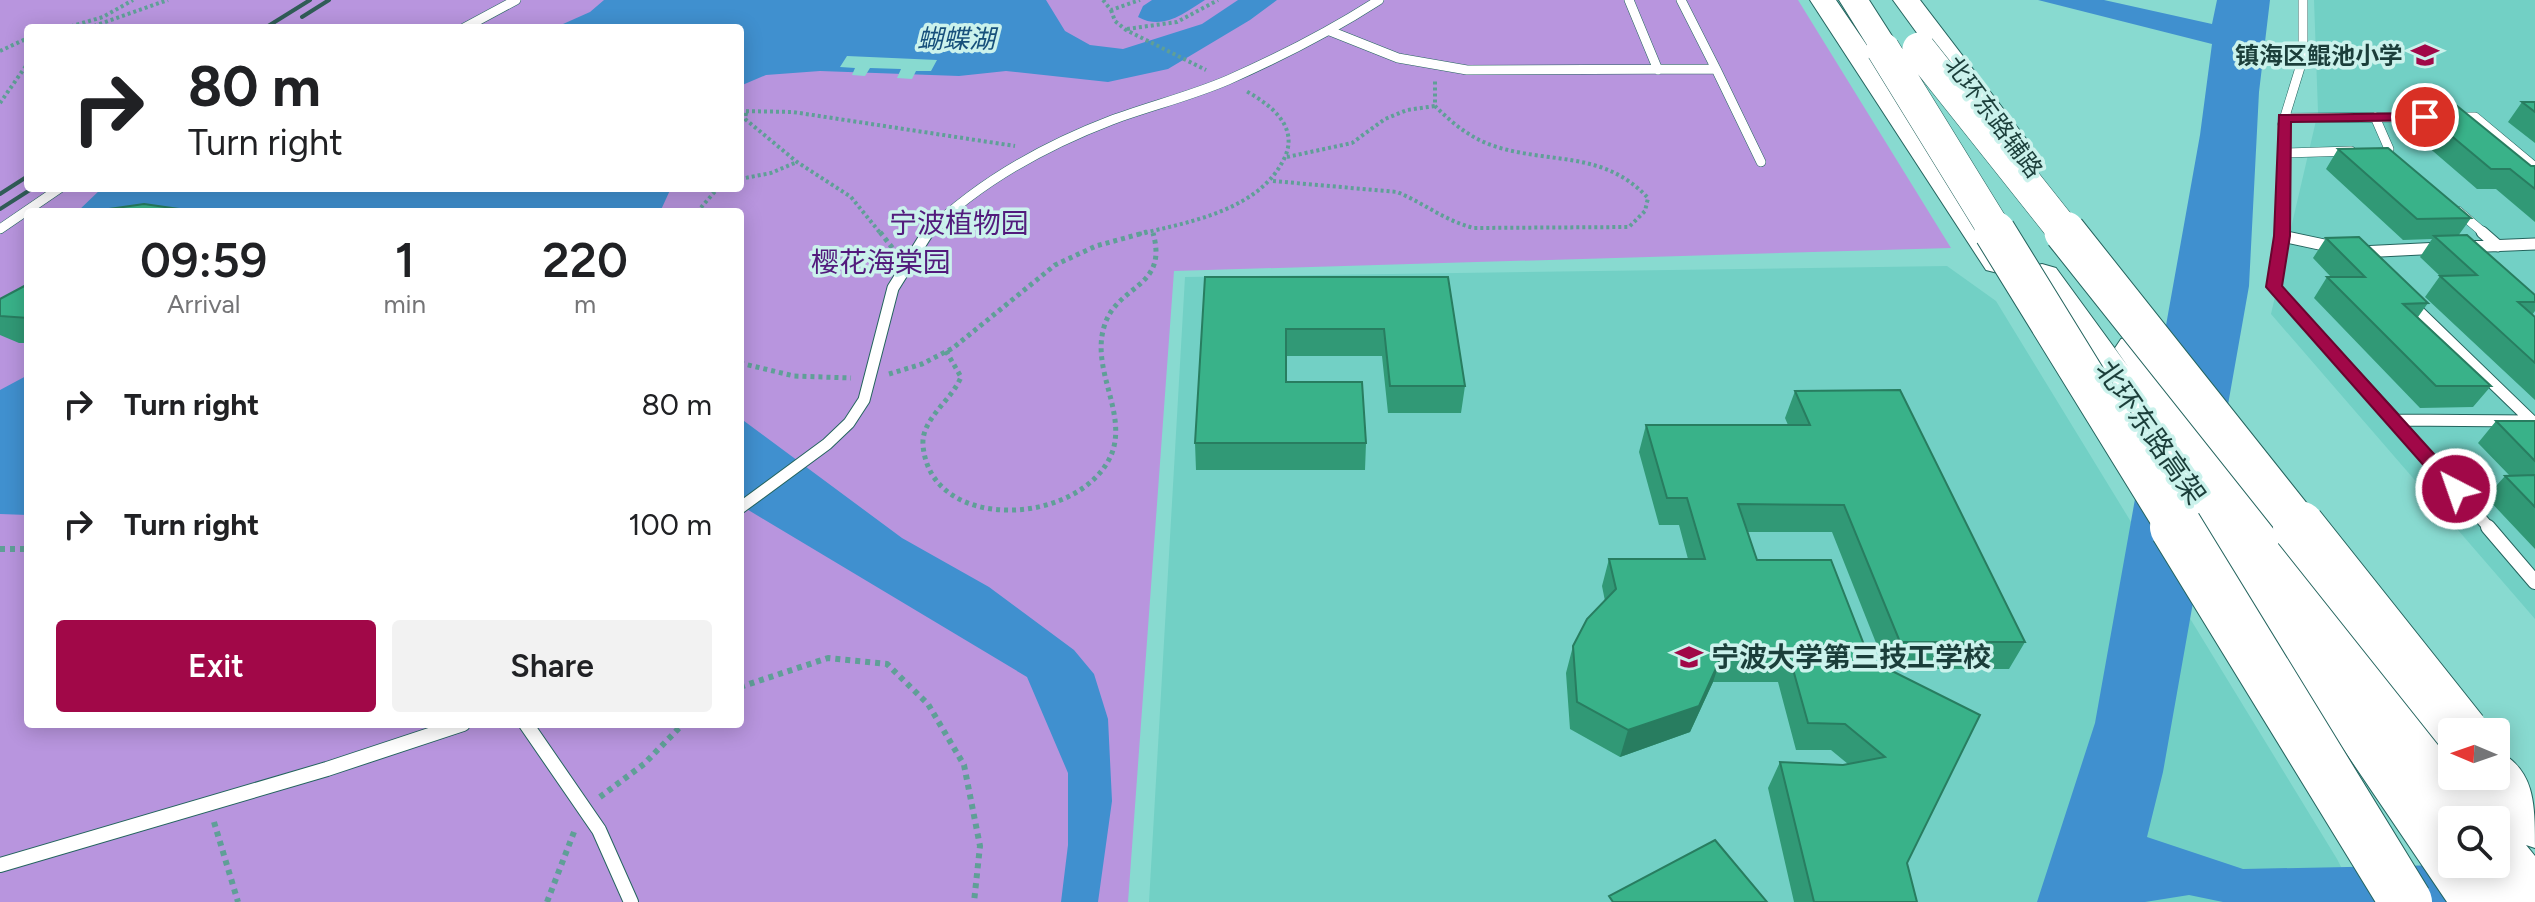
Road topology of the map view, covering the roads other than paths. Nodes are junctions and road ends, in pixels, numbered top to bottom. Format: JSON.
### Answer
{"nodes":[{"id":1,"x":516,"y":0,"type":"edge"},
{"id":2,"x":1379,"y":0,"type":"edge"},
{"id":3,"x":1629,"y":0,"type":"edge"},
{"id":4,"x":1681,"y":0,"type":"edge"},
{"id":5,"x":1823,"y":0,"type":"edge"},
{"id":6,"x":1854,"y":0,"type":"edge"},
{"id":7,"x":1889,"y":0,"type":"edge"},
{"id":8,"x":1906,"y":0,"type":"edge"},
{"id":9,"x":2303,"y":0,"type":"edge"},
{"id":10,"x":471,"y":24,"type":"edge"},
{"id":11,"x":1330,"y":31,"type":"junction"},
{"id":12,"x":1901,"y":49,"type":"junction"},
{"id":13,"x":1716,"y":69,"type":"junction"},
{"id":14,"x":1658,"y":70,"type":"junction"},
{"id":15,"x":2375,"y":117,"type":"junction"},
{"id":16,"x":2432,"y":117,"type":"edge"},
{"id":17,"x":2446,"y":117,"type":"edge"},
{"id":18,"x":2284,"y":118,"type":"junction"},
{"id":19,"x":2389,"y":149,"type":"junction"},
{"id":20,"x":2359,"y":150,"type":"edge"},
{"id":21,"x":2374,"y":150,"type":"edge"},
{"id":22,"x":2282,"y":153,"type":"junction"},
{"id":23,"x":2400,"y":159,"type":"edge"},
{"id":24,"x":1761,"y":162,"type":"dead end"},
{"id":25,"x":2535,"y":167,"type":"edge"},
{"id":26,"x":54,"y":192,"type":"edge"},
{"id":27,"x":2454,"y":207,"type":"edge"},
{"id":28,"x":31,"y":208,"type":"edge"},
{"id":29,"x":24,"y":213,"type":"edge"},
{"id":30,"x":0,"y":229,"type":"edge"},
{"id":31,"x":2282,"y":236,"type":"junction"},
{"id":32,"x":2535,"y":244,"type":"edge"},
{"id":33,"x":2498,"y":246,"type":"junction"},
{"id":34,"x":2475,"y":247,"type":"junction"},
{"id":35,"x":2359,"y":252,"type":"junction"},
{"id":36,"x":2485,"y":256,"type":"edge"},
{"id":37,"x":2370,"y":263,"type":"edge"},
{"id":38,"x":2402,"y":294,"type":"edge"},
{"id":39,"x":2396,"y":420,"type":"junction"},
{"id":40,"x":2534,"y":422,"type":"edge"},
{"id":41,"x":744,"y":505,"type":"edge"},
{"id":42,"x":2535,"y":582,"type":"edge"},
{"id":43,"x":2451,"y":718,"type":"edge"},
{"id":44,"x":2451,"y":718,"type":"edge"},
{"id":45,"x":451,"y":728,"type":"edge"},
{"id":46,"x":529,"y":728,"type":"edge"},
{"id":47,"x":2507,"y":790,"type":"edge"},
{"id":48,"x":2465,"y":806,"type":"edge"},
{"id":49,"x":2535,"y":826,"type":"edge"},
{"id":50,"x":2438,"y":840,"type":"edge"},
{"id":51,"x":0,"y":865,"type":"edge"},
{"id":52,"x":2510,"y":869,"type":"edge"},
{"id":53,"x":2464,"y":878,"type":"edge"},
{"id":54,"x":631,"y":902,"type":"edge"},
{"id":55,"x":2406,"y":902,"type":"edge"},
{"id":56,"x":2421,"y":902,"type":"edge"},
{"id":57,"x":2481,"y":902,"type":"edge"},
{"id":58,"x":2534,"y":902,"type":"edge"}],
"edges":[{"from":1,"to":10,"type":"lane"},
{"from":2,"to":11,"type":"lane"},
{"from":3,"to":14,"type":"lane"},
{"from":4,"to":13,"type":"lane"},
{"from":5,"to":56,"type":"main road","bridge":true},
{"from":6,"to":12,"type":"highway","name":"北环东路高架"},
{"from":7,"to":12,"type":"highway","name":"北环东路高架"},
{"from":8,"to":44,"type":"main road","name":"北环东路辅路","bridge":true},
{"from":9,"to":18,"type":"lane"},
{"from":11,"to":14,"type":"lane"},
{"from":11,"to":41,"type":"lane"},
{"from":12,"to":43,"type":"highway","bridge":true},
{"from":12,"to":48,"type":"highway","name":"北环东路高架","bridge":true},
{"from":12,"to":50,"type":"highway","name":"北环东路高架","bridge":true},
{"from":12,"to":55,"type":"highway","bridge":true},
{"from":13,"to":14,"type":"lane"},
{"from":13,"to":24,"type":"lane"},
{"from":15,"to":16,"type":"lane"},
{"from":15,"to":18,"type":"lane"},
{"from":15,"to":19,"type":"lane"},
{"from":17,"to":25,"type":"lane"},
{"from":18,"to":22,"type":"lane"},
{"from":19,"to":21,"type":"lane"},
{"from":19,"to":23,"type":"lane"},
{"from":20,"to":22,"type":"lane"},
{"from":22,"to":31,"type":"lane"},
{"from":26,"to":28,"type":"lane"},
{"from":27,"to":33,"type":"lane"},
{"from":29,"to":30,"type":"lane"},
{"from":31,"to":35,"type":"lane"},
{"from":31,"to":39,"type":"lane"},
{"from":32,"to":33,"type":"lane"},
{"from":33,"to":34,"type":"lane"},
{"from":34,"to":35,"type":"lane"},
{"from":34,"to":36,"type":"lane"},
{"from":35,"to":37,"type":"lane"},
{"from":38,"to":40,"type":"lane"},
{"from":39,"to":40,"type":"lane"},
{"from":39,"to":42,"type":"lane"},
{"from":45,"to":51,"type":"lane"},
{"from":46,"to":54,"type":"lane"},
{"from":47,"to":49,"type":"highway"},
{"from":52,"to":58,"type":"highway"},
{"from":53,"to":57,"type":"highway","name":"北环东路高架"}]}
